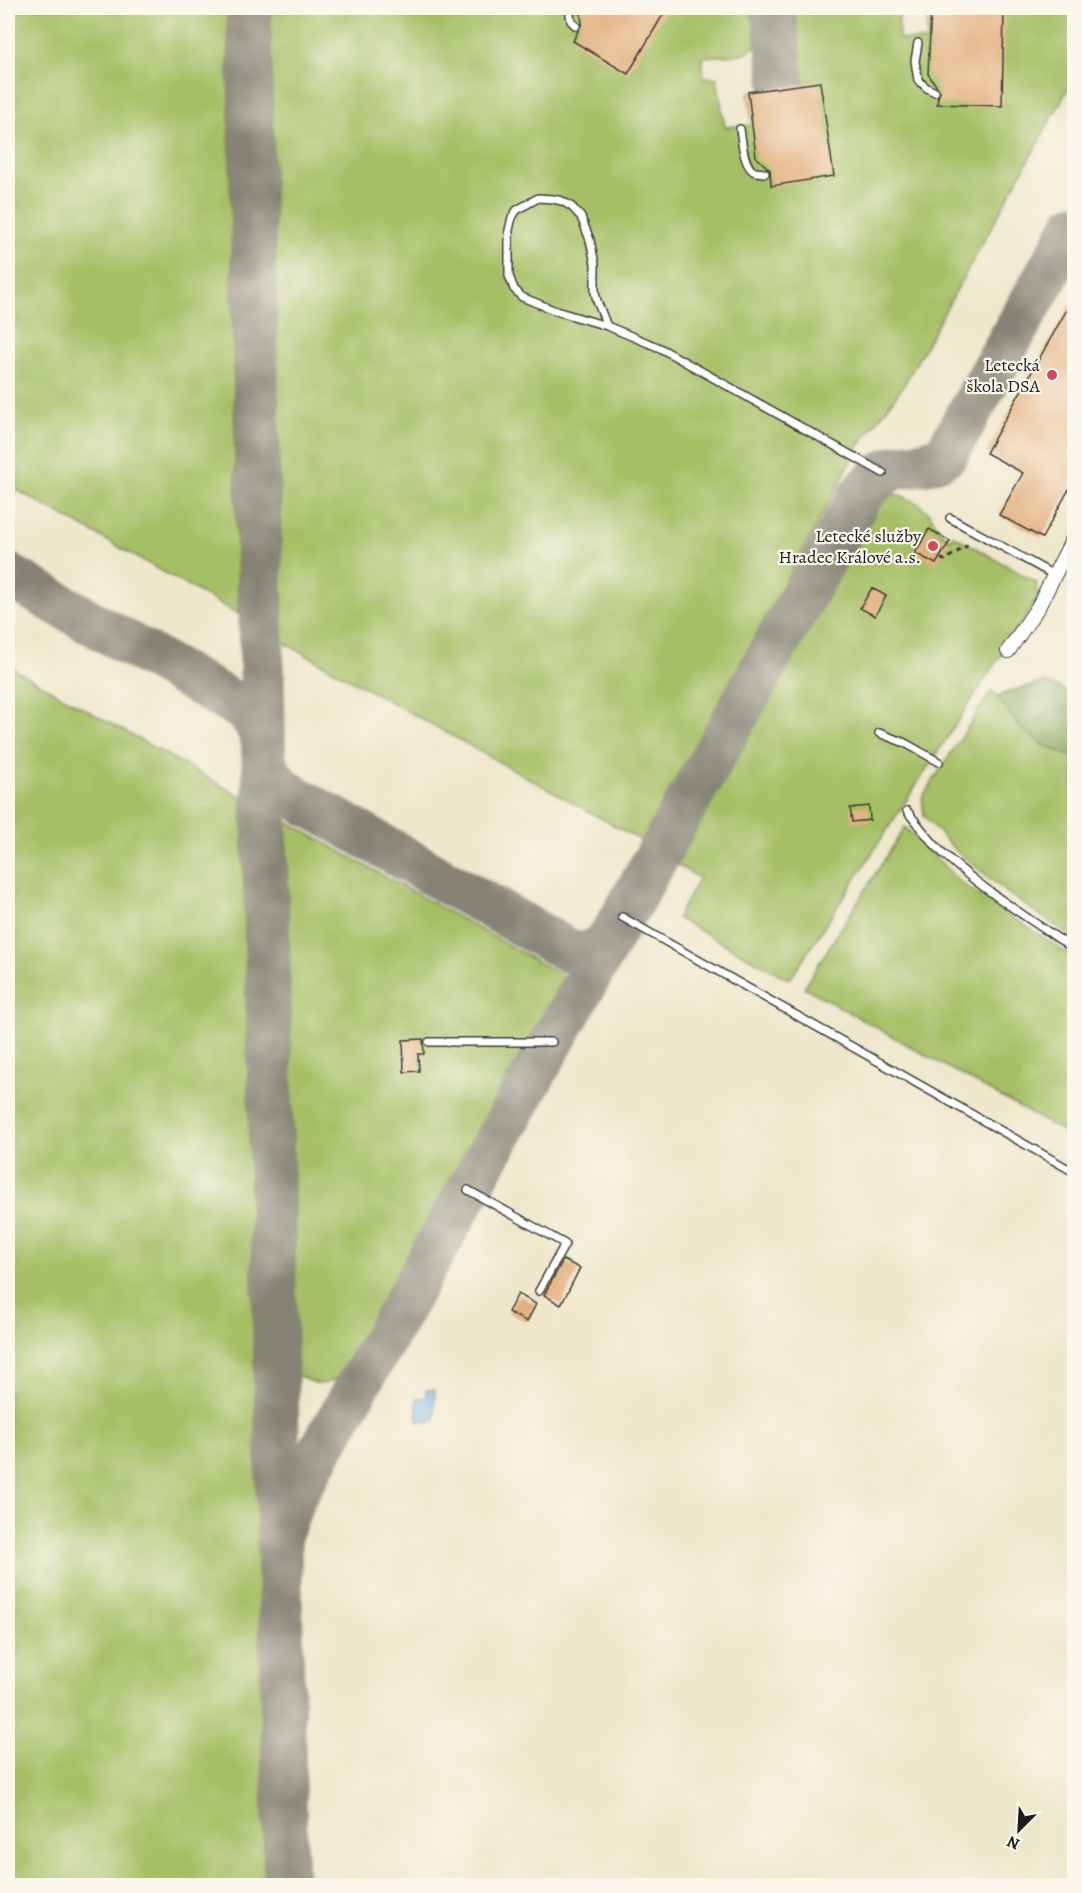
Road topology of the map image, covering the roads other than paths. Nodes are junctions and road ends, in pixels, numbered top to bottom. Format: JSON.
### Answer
{"nodes":[{"id":1,"x":569,"y":8,"type":"edge"},
{"id":2,"x":576,"y":26,"type":"dead end"},
{"id":3,"x":918,"y":43,"type":"dead end"},
{"id":4,"x":935,"y":92,"type":"dead end"},
{"id":5,"x":740,"y":129,"type":"dead end"},
{"id":6,"x":765,"y":173,"type":"dead end"},
{"id":7,"x":607,"y":326,"type":"junction"},
{"id":8,"x":883,"y":473,"type":"dead end"},
{"id":9,"x":950,"y":518,"type":"dead end"},
{"id":10,"x":1074,"y":537,"type":"edge"},
{"id":11,"x":1054,"y":575,"type":"junction"},
{"id":12,"x":1008,"y":651,"type":"dead end"},
{"id":13,"x":879,"y":732,"type":"dead end"},
{"id":14,"x":939,"y":762,"type":"dead end"},
{"id":15,"x":907,"y":811,"type":"dead end"},
{"id":16,"x":622,"y":917,"type":"dead end"},
{"id":17,"x":1074,"y":949,"type":"edge"},
{"id":18,"x":429,"y":1042,"type":"dead end"},
{"id":19,"x":552,"y":1042,"type":"dead end"},
{"id":20,"x":1074,"y":1172,"type":"edge"},
{"id":21,"x":468,"y":1190,"type":"dead end"},
{"id":22,"x":539,"y":1291,"type":"dead end"}],
"edges":[{"from":1,"to":2,"type":"lane"},
{"from":3,"to":4,"type":"lane"},
{"from":5,"to":6,"type":"lane"},
{"from":7,"to":7,"type":"lane"},
{"from":7,"to":8,"type":"lane"},
{"from":9,"to":11,"type":"lane"},
{"from":10,"to":11,"type":"street"},
{"from":11,"to":12,"type":"street"},
{"from":13,"to":14,"type":"lane"},
{"from":15,"to":17,"type":"lane"},
{"from":16,"to":20,"type":"lane"},
{"from":18,"to":19,"type":"lane"},
{"from":21,"to":22,"type":"lane"}]}
